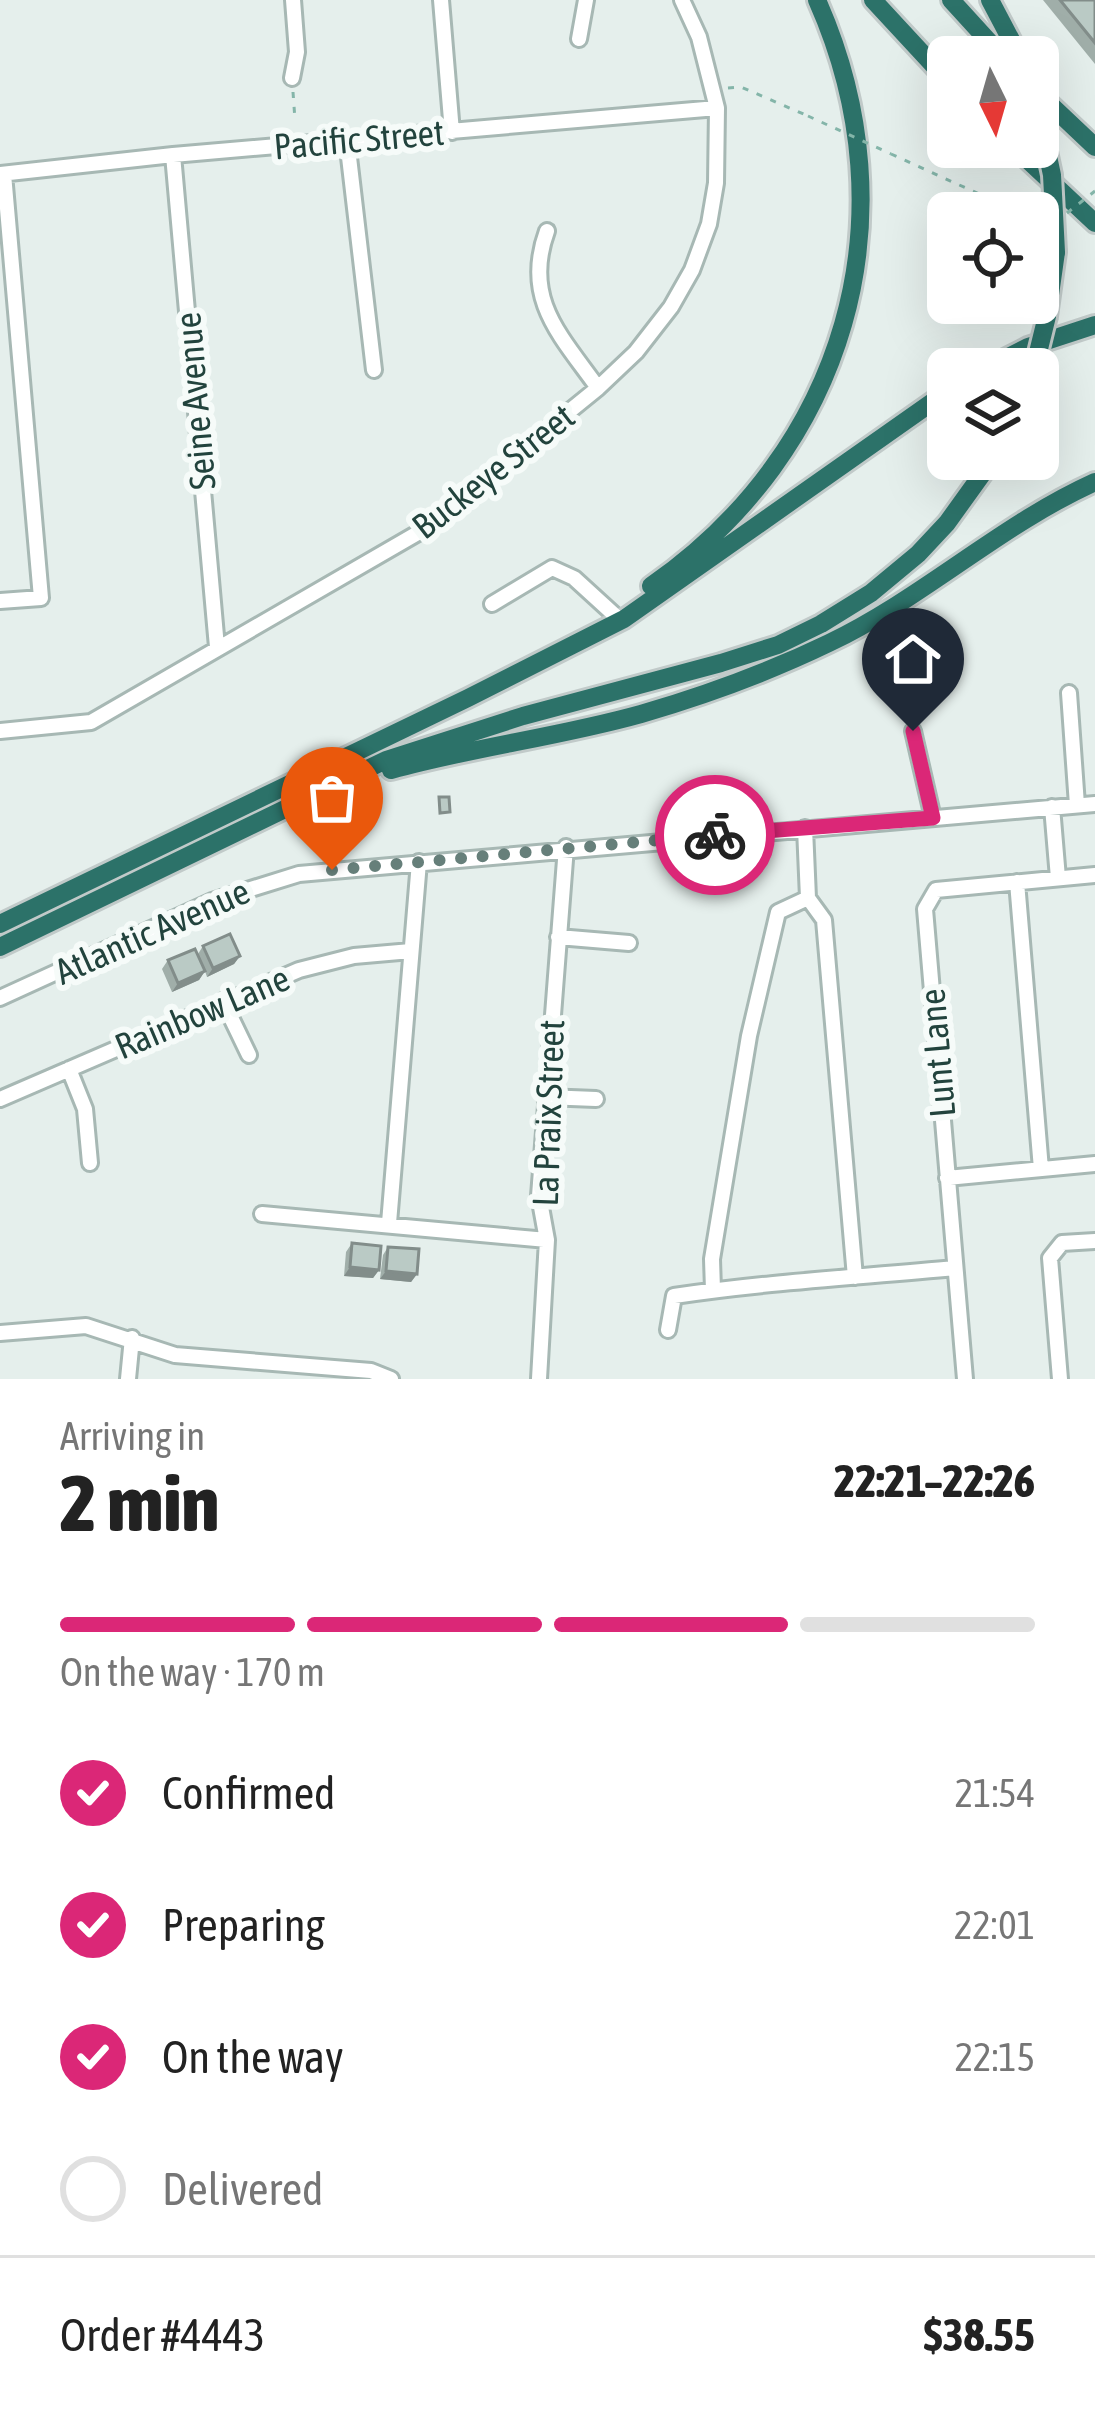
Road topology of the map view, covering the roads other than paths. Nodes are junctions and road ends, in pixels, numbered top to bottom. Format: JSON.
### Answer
{"nodes":[{"id":1,"x":293,"y":0,"type":"edge"},
{"id":2,"x":441,"y":0,"type":"edge"},
{"id":3,"x":586,"y":0,"type":"edge"},
{"id":4,"x":682,"y":0,"type":"edge"},
{"id":5,"x":817,"y":0,"type":"edge"},
{"id":6,"x":873,"y":0,"type":"edge"},
{"id":7,"x":951,"y":0,"type":"edge"},
{"id":8,"x":991,"y":0,"type":"edge"},
{"id":9,"x":984,"y":36,"type":"edge"},
{"id":10,"x":1009,"y":36,"type":"edge"},
{"id":11,"x":579,"y":39,"type":"dead end"},
{"id":12,"x":927,"y":58,"type":"edge"},
{"id":13,"x":292,"y":78,"type":"road end"},
{"id":14,"x":717,"y":108,"type":"junction"},
{"id":15,"x":1059,"y":113,"type":"edge"},
{"id":16,"x":452,"y":132,"type":"junction"},
{"id":17,"x":347,"y":140,"type":"junction"},
{"id":18,"x":1095,"y":147,"type":"edge"},
{"id":19,"x":173,"y":154,"type":"junction"},
{"id":20,"x":1036,"y":168,"type":"edge"},
{"id":21,"x":1051,"y":168,"type":"edge"},
{"id":22,"x":2,"y":174,"type":"edge"},
{"id":23,"x":1095,"y":223,"type":"edge"},
{"id":24,"x":547,"y":231,"type":"dead end"},
{"id":25,"x":5,"y":258,"type":"edge"},
{"id":26,"x":1095,"y":325,"type":"edge"},
{"id":27,"x":1026,"y":348,"type":"edge"},
{"id":28,"x":1039,"y":348,"type":"edge"},
{"id":29,"x":374,"y":370,"type":"dead end"},
{"id":30,"x":598,"y":388,"type":"junction"},
{"id":31,"x":927,"y":405,"type":"edge"},
{"id":32,"x":978,"y":480,"type":"edge"},
{"id":33,"x":1095,"y":482,"type":"edge"},
{"id":34,"x":0,"y":601,"type":"edge"},
{"id":35,"x":492,"y":604,"type":"dead end"},
{"id":36,"x":618,"y":616,"type":"junction"},
{"id":37,"x":217,"y":647,"type":"junction"},
{"id":38,"x":1069,"y":693,"type":"dead end"},
{"id":39,"x":0,"y":731,"type":"edge"},
{"id":40,"x":913,"y":731,"type":"dead end"},
{"id":41,"x":1095,"y":804,"type":"edge"},
{"id":42,"x":1077,"y":805,"type":"junction"},
{"id":43,"x":1052,"y":807,"type":"junction"},
{"id":44,"x":933,"y":818,"type":"junction"},
{"id":45,"x":805,"y":828,"type":"junction"},
{"id":46,"x":566,"y":848,"type":"junction"},
{"id":47,"x":419,"y":862,"type":"junction"},
{"id":48,"x":1095,"y":875,"type":"edge"},
{"id":49,"x":145,"y":877,"type":"junction"},
{"id":50,"x":1058,"y":878,"type":"junction"},
{"id":51,"x":1017,"y":882,"type":"junction"},
{"id":52,"x":808,"y":898,"type":"junction"},
{"id":53,"x":0,"y":924,"type":"edge"},
{"id":54,"x":558,"y":938,"type":"junction"},
{"id":55,"x":629,"y":943,"type":"dead end"},
{"id":56,"x":0,"y":947,"type":"edge"},
{"id":57,"x":412,"y":951,"type":"junction"},
{"id":58,"x":0,"y":998,"type":"edge"},
{"id":59,"x":223,"y":1000,"type":"junction"},
{"id":60,"x":249,"y":1055,"type":"dead end"},
{"id":61,"x":69,"y":1069,"type":"junction"},
{"id":62,"x":545,"y":1097,"type":"junction"},
{"id":63,"x":0,"y":1099,"type":"edge"},
{"id":64,"x":596,"y":1100,"type":"dead end"},
{"id":65,"x":90,"y":1163,"type":"dead end"},
{"id":66,"x":1095,"y":1164,"type":"edge"},
{"id":67,"x":1041,"y":1169,"type":"junction"},
{"id":68,"x":947,"y":1178,"type":"junction"},
{"id":69,"x":262,"y":1214,"type":"dead end"},
{"id":70,"x":389,"y":1223,"type":"junction"},
{"id":71,"x":547,"y":1240,"type":"junction"},
{"id":72,"x":1095,"y":1240,"type":"edge"},
{"id":73,"x":955,"y":1268,"type":"junction"},
{"id":74,"x":854,"y":1277,"type":"junction"},
{"id":75,"x":713,"y":1290,"type":"junction"},
{"id":76,"x":668,"y":1330,"type":"dead end"},
{"id":77,"x":0,"y":1333,"type":"edge"},
{"id":78,"x":132,"y":1338,"type":"junction"},
{"id":79,"x":284,"y":1371,"type":"edge"},
{"id":80,"x":128,"y":1379,"type":"edge"},
{"id":81,"x":391,"y":1379,"type":"edge"},
{"id":82,"x":539,"y":1379,"type":"edge"},
{"id":83,"x":965,"y":1379,"type":"edge"},
{"id":84,"x":1060,"y":1379,"type":"edge"}],
"edges":[{"from":1,"to":13,"type":"street"},
{"from":2,"to":16,"type":"street"},
{"from":3,"to":11,"type":"street"},
{"from":4,"to":14,"type":"street","name":"Buckeye Street"},
{"from":5,"to":36,"type":"highway"},
{"from":6,"to":12,"type":"highway"},
{"from":7,"to":9,"type":"highway"},
{"from":8,"to":10,"type":"highway"},
{"from":14,"to":16,"type":"street","name":"Pacific Street"},
{"from":14,"to":30,"type":"street","name":"Buckeye Street"},
{"from":15,"to":18,"type":"highway"},
{"from":16,"to":17,"type":"street","name":"Pacific Street"},
{"from":17,"to":19,"type":"street","name":"Pacific Street"},
{"from":17,"to":29,"type":"street"},
{"from":19,"to":22,"type":"street","name":"Pacific Street"},
{"from":19,"to":37,"type":"street","name":"Seine Avenue"},
{"from":20,"to":23,"type":"highway"},
{"from":21,"to":28,"type":"highway","bridge":true},
{"from":22,"to":25,"type":"street"},
{"from":24,"to":30,"type":"street"},
{"from":25,"to":34,"type":"street"},
{"from":26,"to":27,"type":"highway"},
{"from":30,"to":37,"type":"street","name":"Buckeye Street"},
{"from":31,"to":36,"type":"highway"},
{"from":32,"to":49,"type":"highway"},
{"from":33,"to":49,"type":"highway"},
{"from":35,"to":36,"type":"street"},
{"from":36,"to":53,"type":"highway"},
{"from":37,"to":39,"type":"street","name":"Buckeye Street"},
{"from":38,"to":42,"type":"street"},
{"from":40,"to":44,"type":"street"},
{"from":41,"to":42,"type":"street","name":"Atlantic Avenue"},
{"from":42,"to":43,"type":"street","name":"Atlantic Avenue"},
{"from":43,"to":44,"type":"street","name":"Atlantic Avenue"},
{"from":43,"to":50,"type":"street"},
{"from":44,"to":45,"type":"street","name":"Atlantic Avenue"},
{"from":45,"to":46,"type":"street","name":"Atlantic Avenue"},
{"from":45,"to":52,"type":"street"},
{"from":46,"to":47,"type":"street","name":"Atlantic Avenue"},
{"from":46,"to":54,"type":"street","name":"La Praix Street"},
{"from":47,"to":57,"type":"street"},
{"from":47,"to":58,"type":"street","name":"Atlantic Avenue"},
{"from":48,"to":50,"type":"street","name":"Lunt Lane"},
{"from":49,"to":56,"type":"highway"},
{"from":50,"to":51,"type":"street","name":"Lunt Lane"},
{"from":51,"to":67,"type":"street"},
{"from":51,"to":68,"type":"street","name":"Lunt Lane"},
{"from":52,"to":74,"type":"street"},
{"from":52,"to":75,"type":"street"},
{"from":54,"to":55,"type":"street"},
{"from":54,"to":62,"type":"street","name":"La Praix Street"},
{"from":57,"to":59,"type":"street","name":"Rainbow Lane"},
{"from":57,"to":70,"type":"street"},
{"from":59,"to":60,"type":"street"},
{"from":59,"to":61,"type":"street","name":"Rainbow Lane"},
{"from":61,"to":63,"type":"street","name":"Rainbow Lane"},
{"from":61,"to":65,"type":"street"},
{"from":62,"to":64,"type":"street"},
{"from":62,"to":71,"type":"street","name":"La Praix Street"},
{"from":66,"to":67,"type":"street"},
{"from":67,"to":68,"type":"street"},
{"from":68,"to":73,"type":"street","name":"Lunt Lane"},
{"from":69,"to":70,"type":"street"},
{"from":70,"to":71,"type":"street"},
{"from":71,"to":82,"type":"street","name":"La Praix Street"},
{"from":72,"to":84,"type":"street"},
{"from":73,"to":74,"type":"street"},
{"from":73,"to":83,"type":"street","name":"Lunt Lane"},
{"from":74,"to":75,"type":"street"},
{"from":75,"to":76,"type":"street"},
{"from":77,"to":78,"type":"street"},
{"from":78,"to":79,"type":"street"},
{"from":78,"to":80,"type":"street"},
{"from":79,"to":81,"type":"street"}]}
